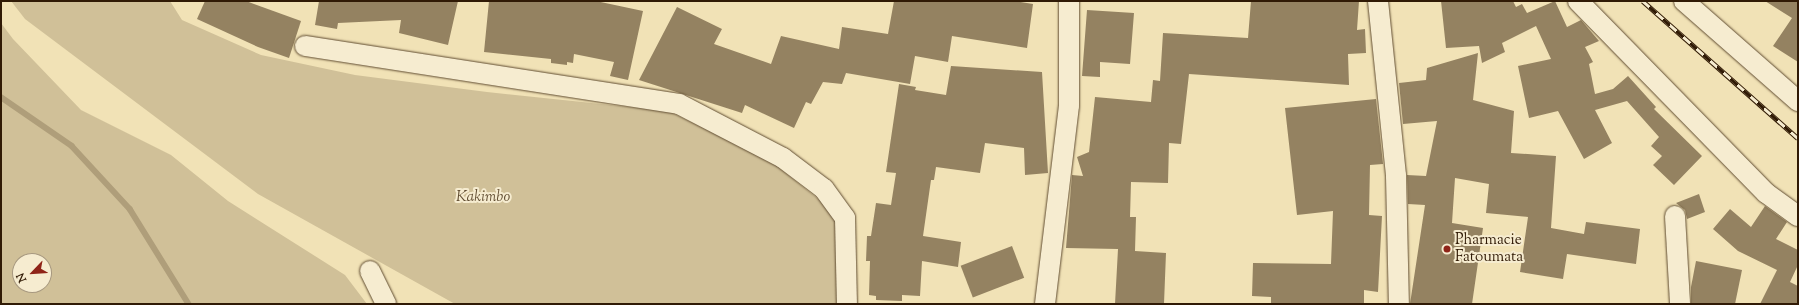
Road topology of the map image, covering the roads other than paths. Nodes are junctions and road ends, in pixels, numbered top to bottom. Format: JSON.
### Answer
{"nodes":[{"id":1,"x":1069,"y":1,"type":"edge"},
{"id":2,"x":1378,"y":1,"type":"edge"},
{"id":3,"x":1578,"y":1,"type":"edge"},
{"id":4,"x":1684,"y":1,"type":"edge"},
{"id":5,"x":305,"y":46,"type":"dead end"},
{"id":6,"x":1798,"y":101,"type":"edge"},
{"id":7,"x":1675,"y":216,"type":"dead end"},
{"id":8,"x":1798,"y":216,"type":"edge"},
{"id":9,"x":370,"y":271,"type":"dead end"},
{"id":10,"x":386,"y":304,"type":"edge"},
{"id":11,"x":847,"y":304,"type":"edge"},
{"id":12,"x":1045,"y":304,"type":"edge"},
{"id":13,"x":1399,"y":304,"type":"edge"},
{"id":14,"x":1680,"y":304,"type":"edge"}],
"edges":[{"from":1,"to":12,"type":"street"},
{"from":2,"to":13,"type":"street"},
{"from":3,"to":8,"type":"street"},
{"from":4,"to":6,"type":"street"},
{"from":5,"to":11,"type":"street"},
{"from":7,"to":14,"type":"street"},
{"from":9,"to":10,"type":"street"}]}
